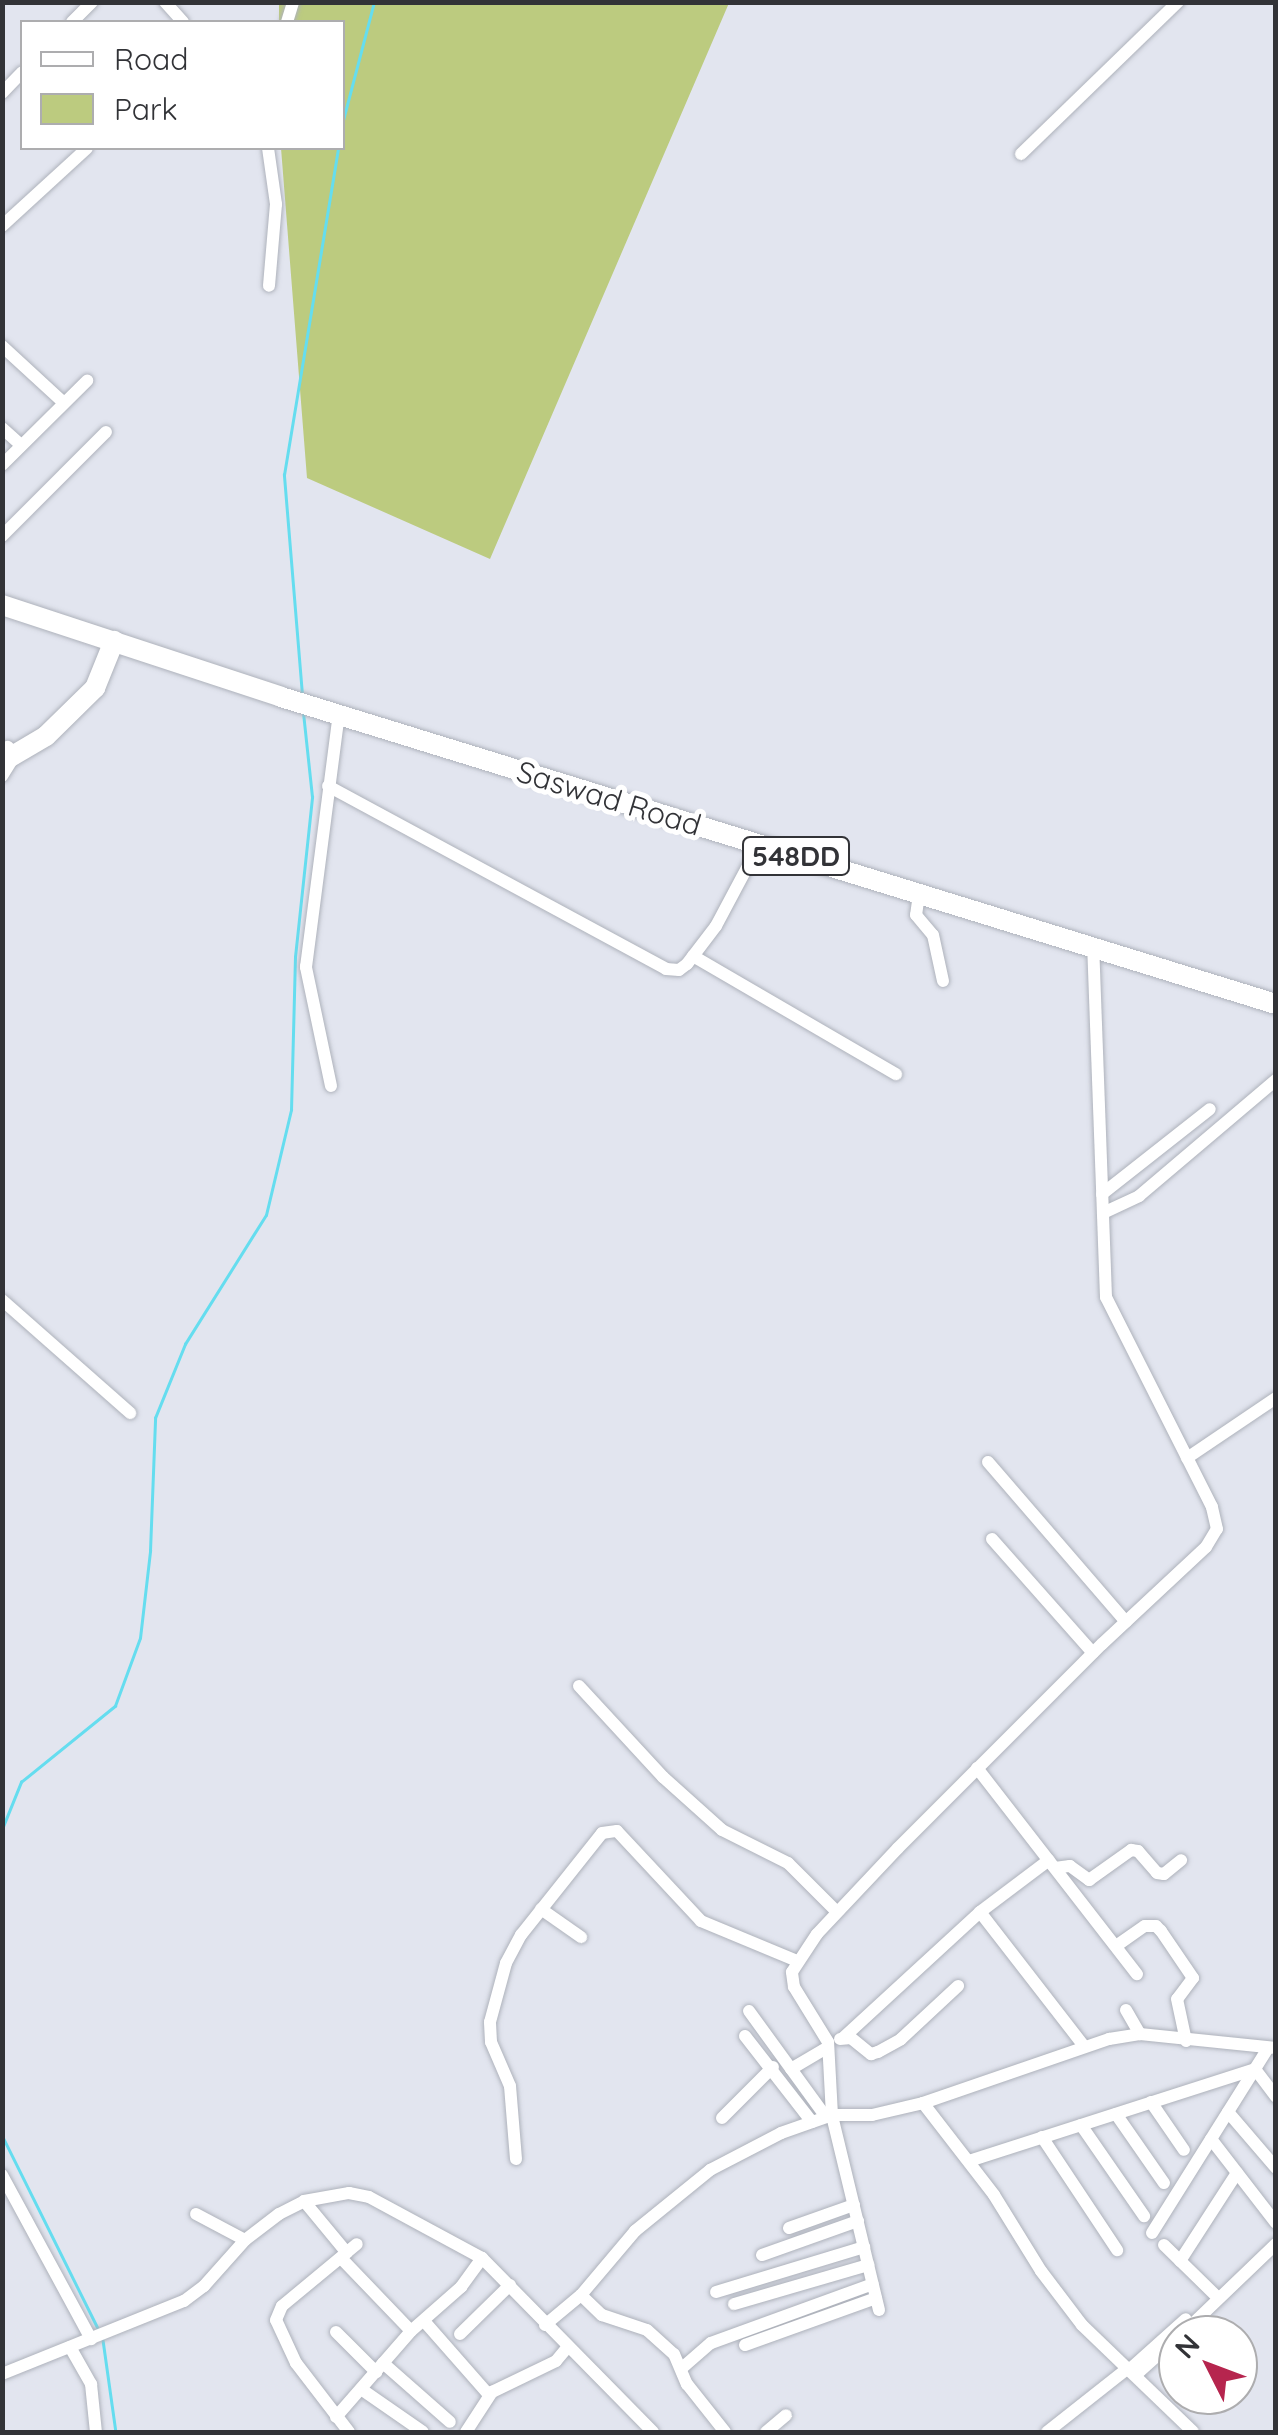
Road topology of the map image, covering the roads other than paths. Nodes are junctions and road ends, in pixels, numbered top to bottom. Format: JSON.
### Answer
{"nodes":[{"id":1,"x":92,"y":2,"type":"edge"},
{"id":2,"x":1178,"y":2,"type":"edge"},
{"id":3,"x":74,"y":20,"type":"edge"},
{"id":4,"x":20,"y":74,"type":"edge"},
{"id":5,"x":2,"y":93,"type":"edge"},
{"id":6,"x":85,"y":150,"type":"edge"},
{"id":7,"x":268,"y":150,"type":"edge"},
{"id":8,"x":1021,"y":154,"type":"dead end"},
{"id":9,"x":2,"y":226,"type":"edge"},
{"id":10,"x":268,"y":286,"type":"dead end"},
{"id":11,"x":2,"y":346,"type":"edge"},
{"id":12,"x":87,"y":382,"type":"dead end"},
{"id":13,"x":64,"y":403,"type":"junction"},
{"id":14,"x":2,"y":428,"type":"edge"},
{"id":15,"x":106,"y":432,"type":"dead end"},
{"id":16,"x":20,"y":444,"type":"junction"},
{"id":17,"x":2,"y":464,"type":"edge"},
{"id":18,"x":2,"y":536,"type":"edge"},
{"id":19,"x":2,"y":605,"type":"edge"},
{"id":20,"x":109,"y":639,"type":"junction"},
{"id":21,"x":340,"y":714,"type":"junction"},
{"id":22,"x":6,"y":758,"type":"edge"},
{"id":23,"x":328,"y":786,"type":"junction"},
{"id":24,"x":759,"y":845,"type":"junction"},
{"id":25,"x":919,"y":894,"type":"junction"},
{"id":26,"x":1094,"y":948,"type":"junction"},
{"id":27,"x":693,"y":956,"type":"junction"},
{"id":28,"x":943,"y":981,"type":"dead end"},
{"id":29,"x":1276,"y":1004,"type":"edge"},
{"id":30,"x":896,"y":1074,"type":"dead end"},
{"id":31,"x":1276,"y":1080,"type":"edge"},
{"id":32,"x":331,"y":1086,"type":"dead end"},
{"id":33,"x":1210,"y":1109,"type":"dead end"},
{"id":34,"x":1102,"y":1194,"type":"junction"},
{"id":35,"x":1103,"y":1213,"type":"junction"},
{"id":36,"x":2,"y":1300,"type":"edge"},
{"id":37,"x":1273,"y":1405,"type":"edge"},
{"id":38,"x":130,"y":1413,"type":"dead end"},
{"id":39,"x":1187,"y":1458,"type":"junction"},
{"id":40,"x":988,"y":1462,"type":"dead end"},
{"id":41,"x":992,"y":1539,"type":"dead end"},
{"id":42,"x":1126,"y":1622,"type":"junction"},
{"id":43,"x":1093,"y":1653,"type":"junction"},
{"id":44,"x":579,"y":1686,"type":"dead end"},
{"id":45,"x":976,"y":1768,"type":"junction"},
{"id":46,"x":1181,"y":1860,"type":"dead end"},
{"id":47,"x":1052,"y":1864,"type":"junction"},
{"id":48,"x":541,"y":1910,"type":"junction"},
{"id":49,"x":838,"y":1912,"type":"junction"},
{"id":50,"x":980,"y":1912,"type":"junction"},
{"id":51,"x":581,"y":1937,"type":"dead end"},
{"id":52,"x":1116,"y":1946,"type":"junction"},
{"id":53,"x":797,"y":1961,"type":"junction"},
{"id":54,"x":1137,"y":1974,"type":"dead end"},
{"id":55,"x":958,"y":1986,"type":"dead end"},
{"id":56,"x":1126,"y":2010,"type":"dead end"},
{"id":57,"x":749,"y":2011,"type":"dead end"},
{"id":58,"x":1140,"y":2034,"type":"junction"},
{"id":59,"x":745,"y":2036,"type":"dead end"},
{"id":60,"x":842,"y":2038,"type":"junction"},
{"id":61,"x":1186,"y":2041,"type":"junction"},
{"id":62,"x":828,"y":2044,"type":"junction"},
{"id":63,"x":1084,"y":2046,"type":"junction"},
{"id":64,"x":1272,"y":2048,"type":"edge"},
{"id":65,"x":773,"y":2067,"type":"junction"},
{"id":66,"x":791,"y":2069,"type":"junction"},
{"id":67,"x":1255,"y":2069,"type":"junction"},
{"id":68,"x":1276,"y":2096,"type":"edge"},
{"id":69,"x":1151,"y":2102,"type":"junction"},
{"id":70,"x":923,"y":2103,"type":"junction"},
{"id":71,"x":1228,"y":2112,"type":"junction"},
{"id":72,"x":1116,"y":2114,"type":"junction"},
{"id":73,"x":722,"y":2118,"type":"dead end"},
{"id":74,"x":823,"y":2118,"type":"junction"},
{"id":75,"x":1081,"y":2125,"type":"junction"},
{"id":76,"x":1042,"y":2137,"type":"junction"},
{"id":77,"x":1211,"y":2140,"type":"junction"},
{"id":78,"x":1184,"y":2150,"type":"dead end"},
{"id":79,"x":516,"y":2158,"type":"dead end"},
{"id":80,"x":969,"y":2160,"type":"junction"},
{"id":81,"x":1276,"y":2168,"type":"edge"},
{"id":82,"x":1237,"y":2173,"type":"junction"},
{"id":83,"x":2,"y":2174,"type":"edge"},
{"id":84,"x":1164,"y":2183,"type":"dead end"},
{"id":85,"x":304,"y":2201,"type":"junction"},
{"id":86,"x":854,"y":2206,"type":"junction"},
{"id":87,"x":196,"y":2214,"type":"dead end"},
{"id":88,"x":1144,"y":2216,"type":"dead end"},
{"id":89,"x":858,"y":2221,"type":"junction"},
{"id":90,"x":1276,"y":2222,"type":"edge"},
{"id":91,"x":788,"y":2228,"type":"dead end"},
{"id":92,"x":1152,"y":2233,"type":"dead end"},
{"id":93,"x":245,"y":2240,"type":"junction"},
{"id":94,"x":1276,"y":2244,"type":"edge"},
{"id":95,"x":1164,"y":2245,"type":"dead end"},
{"id":96,"x":864,"y":2247,"type":"junction"},
{"id":97,"x":1117,"y":2250,"type":"dead end"},
{"id":98,"x":348,"y":2252,"type":"junction"},
{"id":99,"x":762,"y":2254,"type":"dead end"},
{"id":100,"x":482,"y":2258,"type":"junction"},
{"id":101,"x":1180,"y":2261,"type":"junction"},
{"id":102,"x":868,"y":2265,"type":"junction"},
{"id":103,"x":510,"y":2285,"type":"junction"},
{"id":104,"x":716,"y":2292,"type":"dead end"},
{"id":105,"x":581,"y":2295,"type":"junction"},
{"id":106,"x":876,"y":2298,"type":"junction"},
{"id":107,"x":1214,"y":2299,"type":"junction"},
{"id":108,"x":734,"y":2304,"type":"dead end"},
{"id":109,"x":1203,"y":2315,"type":"edge"},
{"id":110,"x":424,"y":2321,"type":"junction"},
{"id":111,"x":546,"y":2325,"type":"junction"},
{"id":112,"x":412,"y":2331,"type":"junction"},
{"id":113,"x":336,"y":2332,"type":"dead end"},
{"id":114,"x":460,"y":2334,"type":"dead end"},
{"id":115,"x":93,"y":2338,"type":"junction"},
{"id":116,"x":745,"y":2345,"type":"dead end"},
{"id":117,"x":70,"y":2348,"type":"junction"},
{"id":118,"x":567,"y":2348,"type":"junction"},
{"id":119,"x":1158,"y":2351,"type":"edge"},
{"id":120,"x":380,"y":2368,"type":"junction"},
{"id":121,"x":682,"y":2368,"type":"junction"},
{"id":122,"x":1131,"y":2371,"type":"junction"},
{"id":123,"x":2,"y":2374,"type":"edge"},
{"id":124,"x":362,"y":2389,"type":"junction"},
{"id":125,"x":489,"y":2395,"type":"junction"},
{"id":126,"x":786,"y":2415,"type":"dead end"},
{"id":127,"x":450,"y":2422,"type":"dead end"},
{"id":128,"x":342,"y":2427,"type":"edge"},
{"id":129,"x":96,"y":2432,"type":"edge"},
{"id":130,"x":423,"y":2432,"type":"edge"},
{"id":131,"x":466,"y":2432,"type":"edge"},
{"id":132,"x":652,"y":2432,"type":"edge"},
{"id":133,"x":726,"y":2432,"type":"edge"},
{"id":134,"x":766,"y":2432,"type":"edge"},
{"id":135,"x":1046,"y":2432,"type":"edge"},
{"id":136,"x":1193,"y":2432,"type":"edge"}],
"edges":[{"from":1,"to":3,"type":"street"},
{"from":2,"to":8,"type":"street"},
{"from":4,"to":5,"type":"street"},
{"from":6,"to":9,"type":"street"},
{"from":7,"to":10,"type":"street"},
{"from":11,"to":13,"type":"street"},
{"from":12,"to":13,"type":"street"},
{"from":13,"to":16,"type":"street"},
{"from":14,"to":16,"type":"street"},
{"from":15,"to":18,"type":"street"},
{"from":16,"to":17,"type":"street"},
{"from":19,"to":20,"type":"highway","name":"Saswad Road"},
{"from":20,"to":21,"type":"highway","name":"Saswad Road","number":"548DD"},
{"from":20,"to":22,"type":"highway"},
{"from":21,"to":23,"type":"street"},
{"from":21,"to":24,"type":"highway","name":"Saswad Road","number":"548DD"},
{"from":23,"to":27,"type":"street"},
{"from":23,"to":32,"type":"street"},
{"from":24,"to":25,"type":"highway","name":"Saswad Road","number":"548DD"},
{"from":24,"to":27,"type":"street"},
{"from":25,"to":26,"type":"highway","name":"Saswad Road","number":"548DD"},
{"from":25,"to":28,"type":"street"},
{"from":26,"to":29,"type":"highway","name":"Saswad Road","number":"548DD"},
{"from":26,"to":34,"type":"street"},
{"from":27,"to":30,"type":"street"},
{"from":31,"to":35,"type":"street"},
{"from":33,"to":34,"type":"street"},
{"from":34,"to":35,"type":"street"},
{"from":35,"to":39,"type":"street"},
{"from":36,"to":38,"type":"street"},
{"from":37,"to":39,"type":"street"},
{"from":39,"to":42,"type":"street"},
{"from":40,"to":42,"type":"street"},
{"from":41,"to":43,"type":"street"},
{"from":42,"to":43,"type":"street"},
{"from":43,"to":45,"type":"street"},
{"from":44,"to":49,"type":"street"},
{"from":45,"to":47,"type":"street"},
{"from":45,"to":49,"type":"street"},
{"from":46,"to":47,"type":"street"},
{"from":47,"to":50,"type":"street"},
{"from":47,"to":52,"type":"street"},
{"from":48,"to":51,"type":"street"},
{"from":48,"to":53,"type":"street"},
{"from":48,"to":79,"type":"street"},
{"from":49,"to":53,"type":"street"},
{"from":50,"to":60,"type":"street"},
{"from":50,"to":63,"type":"street"},
{"from":52,"to":54,"type":"street"},
{"from":52,"to":61,"type":"street"},
{"from":53,"to":62,"type":"street"},
{"from":55,"to":60,"type":"street"},
{"from":56,"to":58,"type":"street"},
{"from":57,"to":66,"type":"street"},
{"from":58,"to":61,"type":"street"},
{"from":58,"to":63,"type":"street"},
{"from":59,"to":65,"type":"street"},
{"from":60,"to":62,"type":"street"},
{"from":61,"to":64,"type":"street"},
{"from":62,"to":66,"type":"street"},
{"from":62,"to":74,"type":"street"},
{"from":63,"to":70,"type":"street"},
{"from":64,"to":67,"type":"street"},
{"from":65,"to":73,"type":"street"},
{"from":65,"to":74,"type":"street"},
{"from":66,"to":74,"type":"street"},
{"from":67,"to":68,"type":"street"},
{"from":67,"to":69,"type":"street"},
{"from":67,"to":71,"type":"street"},
{"from":69,"to":72,"type":"street"},
{"from":69,"to":78,"type":"street"},
{"from":70,"to":74,"type":"street"},
{"from":70,"to":80,"type":"street"},
{"from":71,"to":77,"type":"street"},
{"from":71,"to":81,"type":"street"},
{"from":72,"to":75,"type":"street"},
{"from":72,"to":84,"type":"street"},
{"from":74,"to":86,"type":"street"},
{"from":74,"to":105,"type":"street"},
{"from":75,"to":76,"type":"street"},
{"from":75,"to":88,"type":"street"},
{"from":76,"to":80,"type":"street"},
{"from":76,"to":97,"type":"street"},
{"from":77,"to":82,"type":"street"},
{"from":77,"to":92,"type":"street"},
{"from":80,"to":122,"type":"street"},
{"from":82,"to":90,"type":"street"},
{"from":82,"to":101,"type":"street"},
{"from":83,"to":115,"type":"street"},
{"from":85,"to":93,"type":"street"},
{"from":85,"to":98,"type":"street"},
{"from":85,"to":100,"type":"street"},
{"from":86,"to":89,"type":"street"},
{"from":86,"to":91,"type":"street"},
{"from":87,"to":93,"type":"street"},
{"from":89,"to":96,"type":"street"},
{"from":89,"to":99,"type":"street"},
{"from":93,"to":115,"type":"street"},
{"from":94,"to":107,"type":"street"},
{"from":95,"to":101,"type":"street"},
{"from":96,"to":102,"type":"street"},
{"from":96,"to":104,"type":"street"},
{"from":98,"to":112,"type":"street"},
{"from":98,"to":128,"type":"street"},
{"from":100,"to":103,"type":"street"},
{"from":100,"to":110,"type":"street"},
{"from":101,"to":107,"type":"street"},
{"from":102,"to":106,"type":"street"},
{"from":102,"to":108,"type":"street"},
{"from":103,"to":111,"type":"street"},
{"from":103,"to":114,"type":"street"},
{"from":105,"to":111,"type":"street"},
{"from":105,"to":121,"type":"street"},
{"from":106,"to":116,"type":"street"},
{"from":106,"to":121,"type":"street"},
{"from":107,"to":109,"type":"street"},
{"from":107,"to":122,"type":"street"},
{"from":110,"to":112,"type":"street"},
{"from":110,"to":125,"type":"street"},
{"from":111,"to":118,"type":"street"},
{"from":112,"to":120,"type":"street"},
{"from":113,"to":120,"type":"street"},
{"from":115,"to":117,"type":"street"},
{"from":117,"to":123,"type":"street"},
{"from":117,"to":129,"type":"street"},
{"from":118,"to":125,"type":"street"},
{"from":118,"to":132,"type":"street"},
{"from":119,"to":122,"type":"street"},
{"from":120,"to":124,"type":"street"},
{"from":120,"to":127,"type":"street"},
{"from":121,"to":133,"type":"street"},
{"from":122,"to":135,"type":"street"},
{"from":122,"to":136,"type":"street"},
{"from":124,"to":128,"type":"street"},
{"from":124,"to":130,"type":"street"},
{"from":125,"to":131,"type":"street"},
{"from":126,"to":134,"type":"street"}]}
